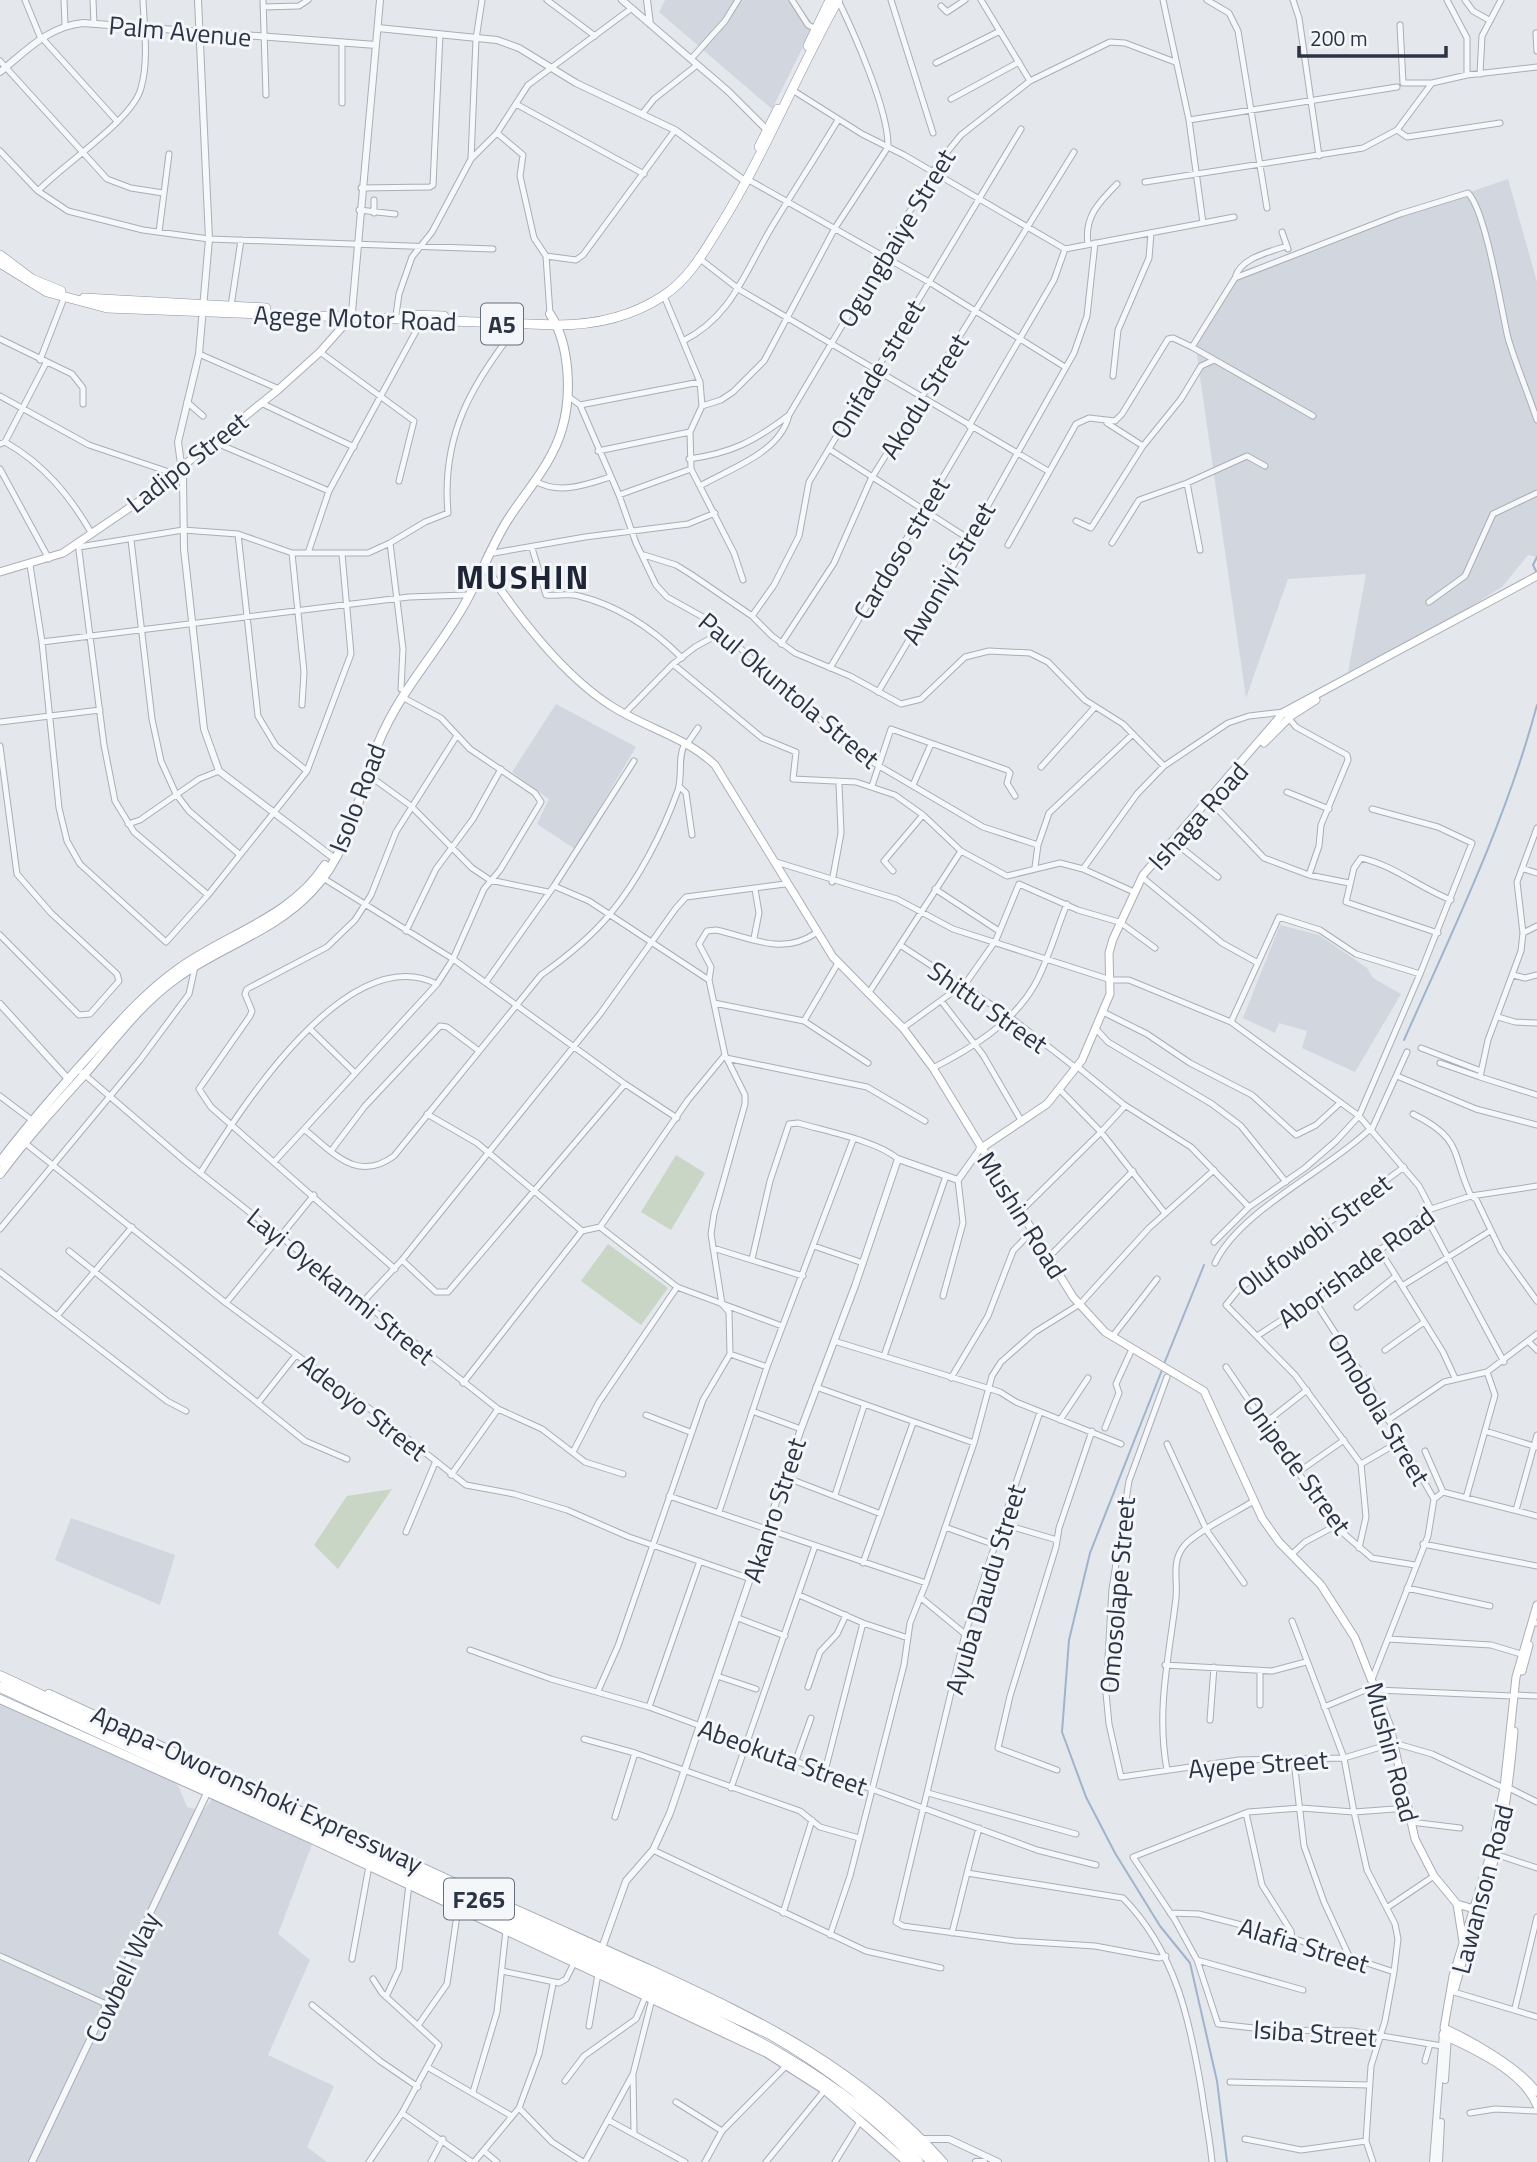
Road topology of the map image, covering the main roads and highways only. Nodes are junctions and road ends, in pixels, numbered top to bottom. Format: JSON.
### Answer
{"nodes":[{"id":1,"x":830,"y":0,"type":"edge"},
{"id":2,"x":838,"y":0,"type":"edge"},
{"id":3,"x":770,"y":131,"type":"junction"},
{"id":4,"x":745,"y":179,"type":"junction"},
{"id":5,"x":0,"y":254,"type":"edge"},
{"id":6,"x":0,"y":263,"type":"edge"},
{"id":7,"x":205,"y":308,"type":"junction"},
{"id":8,"x":351,"y":315,"type":"junction"},
{"id":9,"x":552,"y":321,"type":"junction"},
{"id":10,"x":484,"y":565,"type":"junction"},
{"id":11,"x":0,"y":572,"type":"edge"},
{"id":12,"x":1534,"y":580,"type":"edge"},
{"id":13,"x":401,"y":693,"type":"junction"},
{"id":14,"x":1285,"y":716,"type":"junction"},
{"id":15,"x":356,"y":799,"type":"junction"},
{"id":16,"x":1120,"y":923,"type":"junction"},
{"id":17,"x":259,"y":927,"type":"junction"},
{"id":18,"x":1112,"y":979,"type":"junction"},
{"id":19,"x":1078,"y":1068,"type":"junction"},
{"id":20,"x":81,"y":1072,"type":"junction"},
{"id":21,"x":71,"y":1082,"type":"junction"},
{"id":22,"x":983,"y":1147,"type":"junction"},
{"id":23,"x":0,"y":1162,"type":"edge"},
{"id":24,"x":0,"y":1174,"type":"edge"},
{"id":25,"x":1537,"y":1605,"type":"edge"},
{"id":26,"x":1537,"y":1621,"type":"edge"},
{"id":27,"x":0,"y":1671,"type":"edge"},
{"id":28,"x":0,"y":1676,"type":"edge"},
{"id":29,"x":0,"y":1688,"type":"edge"},
{"id":30,"x":1514,"y":1696,"type":"junction"},
{"id":31,"x":0,"y":1699,"type":"edge"},
{"id":32,"x":1506,"y":1788,"type":"junction"},
{"id":33,"x":1457,"y":1905,"type":"junction"},
{"id":34,"x":1474,"y":1909,"type":"junction"},
{"id":35,"x":1463,"y":1942,"type":"junction"},
{"id":36,"x":1446,"y":2033,"type":"junction"},
{"id":37,"x":1501,"y":2065,"type":"junction"},
{"id":38,"x":1537,"y":2092,"type":"edge"},
{"id":39,"x":1537,"y":2106,"type":"edge"},
{"id":40,"x":902,"y":2160,"type":"edge"},
{"id":41,"x":918,"y":2162,"type":"edge"},
{"id":42,"x":932,"y":2162,"type":"edge"},
{"id":43,"x":943,"y":2162,"type":"edge"}],
"edges":[{"from":1,"to":3,"type":"highway","name":"Agege Motor Road","number":"A5"},
{"from":2,"to":3,"type":"highway","name":"Agege Motor Road","number":"A5"},
{"from":3,"to":4,"type":"highway","name":"Agege Motor Road","number":"A5"},
{"from":4,"to":9,"type":"highway","name":"Agege Motor Road","number":"A5"},
{"from":4,"to":9,"type":"highway","name":"Agege Motor Road","number":"A5"},
{"from":5,"to":7,"type":"highway","name":"Agege Motor Road","number":"A5"},
{"from":6,"to":7,"type":"highway","name":"Agege Motor Road","number":"A5"},
{"from":7,"to":8,"type":"highway","name":"Agege Motor Road","number":"A5"},
{"from":7,"to":8,"type":"highway","name":"Agege Motor Road","number":"A5"},
{"from":8,"to":9,"type":"highway","name":"Agege Motor Road","number":"A5"},
{"from":8,"to":9,"type":"highway","name":"Agege Motor Road","number":"A5"},
{"from":8,"to":11,"type":"main road","name":"Ladipo Street"},
{"from":9,"to":10,"type":"main road","name":"Isolo Road"},
{"from":9,"to":13,"type":"main road","name":"Isolo Road"},
{"from":10,"to":13,"type":"main road","name":"Isolo Road"},
{"from":10,"to":22,"type":"main road","name":"Mushin Road"},
{"from":12,"to":14,"type":"main road","name":"Ishaga Road"},
{"from":13,"to":15,"type":"main road","name":"Isolo Road"},
{"from":13,"to":15,"type":"main road","name":"Isolo Road"},
{"from":14,"to":16,"type":"main road","name":"Ishaga Road"},
{"from":14,"to":16,"type":"main road","name":"Ishaga Road"},
{"from":15,"to":17,"type":"main road","name":"Isolo Road"},
{"from":15,"to":17,"type":"main road","name":"Isolo Road"},
{"from":16,"to":18,"type":"main road","name":"Ishaga Road"},
{"from":17,"to":20,"type":"main road","name":"Isolo Road"},
{"from":17,"to":20,"type":"main road","name":"Isolo Road"},
{"from":18,"to":19,"type":"main road","name":"Ishaga Road"},
{"from":18,"to":19,"type":"main road","name":"Ishaga Road"},
{"from":19,"to":22,"type":"main road","name":"Ishaga Road"},
{"from":19,"to":22,"type":"main road","name":"Ishaga Road"},
{"from":20,"to":21,"type":"main road","name":"Isolo Road"},
{"from":21,"to":23,"type":"main road","name":"Isolo Road"},
{"from":21,"to":24,"type":"main road","name":"Isolo Road"},
{"from":22,"to":33,"type":"main road","name":"Mushin Road"},
{"from":25,"to":30,"type":"main road","name":"Lawanson Road"},
{"from":26,"to":30,"type":"main road","name":"Lawanson Road"},
{"from":27,"to":43,"type":"main road","name":"Apapa-Oworonshoki Expressway"},
{"from":28,"to":42,"type":"highway","name":"Apapa-Oworonshoki Expressway","number":"F265"},
{"from":29,"to":41,"type":"highway","name":"Apapa-Oworonshoki Expressway","number":"F265"},
{"from":30,"to":32,"type":"main road","name":"Lawanson Road"},
{"from":31,"to":40,"type":"main road","name":"Apapa-Oworonshoki Expressway"},
{"from":32,"to":34,"type":"main road","name":"Lawanson Road"},
{"from":32,"to":36,"type":"main road","name":"Lawanson Road"},
{"from":33,"to":34,"type":"main road"},
{"from":33,"to":35,"type":"main road"},
{"from":34,"to":35,"type":"main road","name":"Lawanson Road"},
{"from":35,"to":36,"type":"main road","name":"Lawanson Road"},
{"from":36,"to":37,"type":"main road"},
{"from":37,"to":38,"type":"main road"},
{"from":37,"to":39,"type":"main road"}]}
